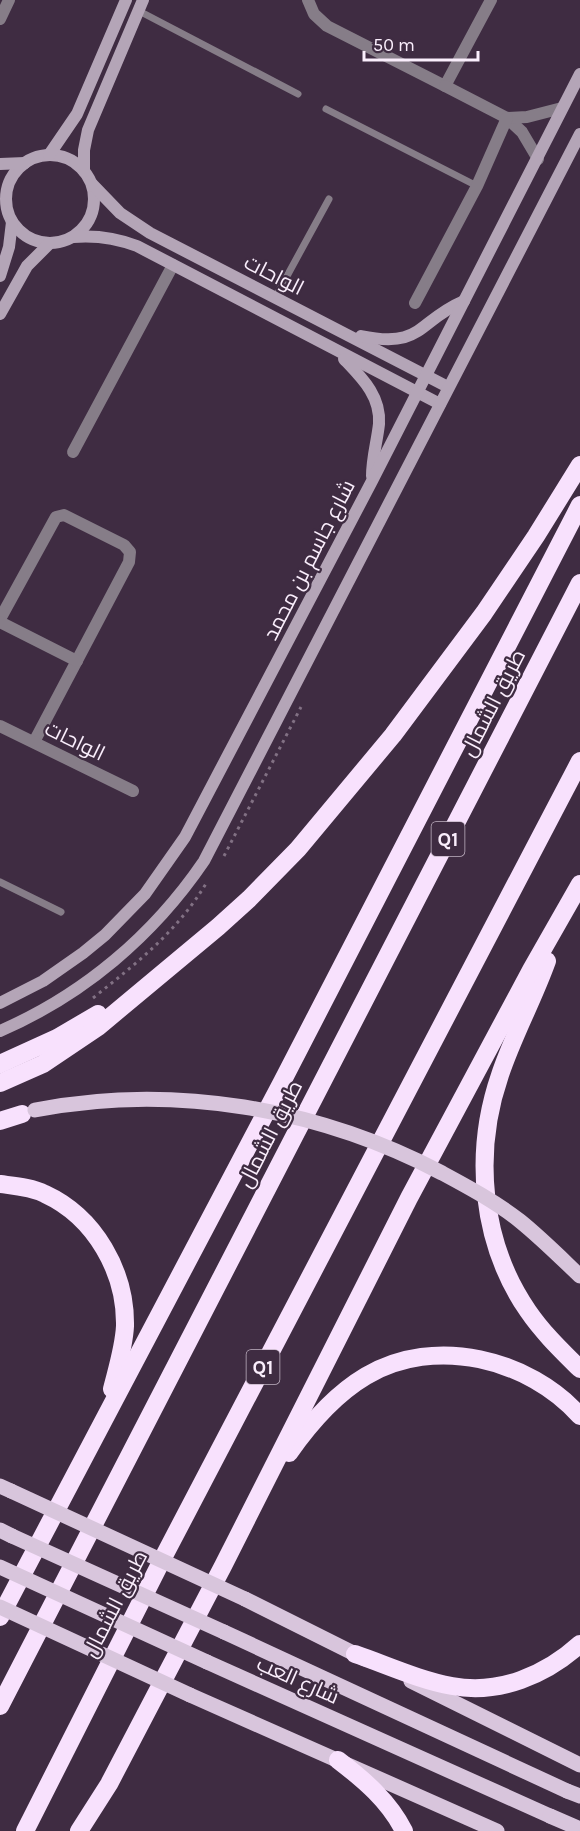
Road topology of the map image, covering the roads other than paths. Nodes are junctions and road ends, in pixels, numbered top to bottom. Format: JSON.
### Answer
{"nodes":[{"id":1,"x":9,"y":0,"type":"edge"},
{"id":2,"x":126,"y":0,"type":"edge"},
{"id":3,"x":308,"y":0,"type":"edge"},
{"id":4,"x":491,"y":0,"type":"edge"},
{"id":5,"x":141,"y":5,"type":"edge"},
{"id":6,"x":0,"y":19,"type":"edge"},
{"id":7,"x":580,"y":75,"type":"edge"},
{"id":8,"x":445,"y":86,"type":"junction"},
{"id":9,"x":298,"y":94,"type":"dead end"},
{"id":10,"x":562,"y":108,"type":"junction"},
{"id":11,"x":326,"y":109,"type":"dead end"},
{"id":12,"x":507,"y":118,"type":"junction"},
{"id":13,"x":580,"y":134,"type":"edge"},
{"id":14,"x":49,"y":155,"type":"junction"},
{"id":15,"x":538,"y":159,"type":"junction"},
{"id":16,"x":25,"y":163,"type":"junction"},
{"id":17,"x":0,"y":164,"type":"edge"},
{"id":18,"x":84,"y":171,"type":"junction"},
{"id":19,"x":92,"y":184,"type":"junction"},
{"id":20,"x":477,"y":186,"type":"junction"},
{"id":21,"x":329,"y":199,"type":"dead end"},
{"id":22,"x":3,"y":201,"type":"edge"},
{"id":23,"x":12,"y":222,"type":"junction"},
{"id":24,"x":73,"y":237,"type":"junction"},
{"id":25,"x":49,"y":244,"type":"junction"},
{"id":26,"x":173,"y":265,"type":"junction"},
{"id":27,"x":0,"y":276,"type":"edge"},
{"id":28,"x":275,"y":298,"type":"junction"},
{"id":29,"x":464,"y":301,"type":"junction"},
{"id":30,"x":415,"y":303,"type":"dead end"},
{"id":31,"x":0,"y":314,"type":"edge"},
{"id":32,"x":345,"y":333,"type":"junction"},
{"id":33,"x":337,"y":352,"type":"junction"},
{"id":34,"x":426,"y":375,"type":"junction"},
{"id":35,"x":448,"y":387,"type":"junction"},
{"id":36,"x":417,"y":393,"type":"junction"},
{"id":37,"x":440,"y":404,"type":"junction"},
{"id":38,"x":73,"y":452,"type":"dead end"},
{"id":39,"x":580,"y":465,"type":"edge"},
{"id":40,"x":372,"y":481,"type":"junction"},
{"id":41,"x":580,"y":505,"type":"edge"},
{"id":42,"x":580,"y":583,"type":"edge"},
{"id":43,"x":0,"y":621,"type":"edge"},
{"id":44,"x":77,"y":661,"type":"junction"},
{"id":45,"x":0,"y":726,"type":"edge"},
{"id":46,"x":34,"y":742,"type":"junction"},
{"id":47,"x":580,"y":761,"type":"edge"},
{"id":48,"x":133,"y":791,"type":"dead end"},
{"id":49,"x":0,"y":882,"type":"edge"},
{"id":50,"x":580,"y":884,"type":"edge"},
{"id":51,"x":566,"y":911,"type":"junction"},
{"id":52,"x":61,"y":912,"type":"dead end"},
{"id":53,"x":144,"y":989,"type":"junction"},
{"id":54,"x":0,"y":1003,"type":"edge"},
{"id":55,"x":0,"y":1031,"type":"edge"},
{"id":56,"x":0,"y":1064,"type":"edge"},
{"id":57,"x":0,"y":1083,"type":"edge"},
{"id":58,"x":29,"y":1112,"type":"junction"},
{"id":59,"x":0,"y":1114,"type":"edge"},
{"id":60,"x":0,"y":1121,"type":"edge"},
{"id":61,"x":0,"y":1184,"type":"edge"},
{"id":62,"x":580,"y":1276,"type":"edge"},
{"id":63,"x":580,"y":1370,"type":"edge"},
{"id":64,"x":580,"y":1416,"type":"edge"},
{"id":65,"x":98,"y":1432,"type":"junction"},
{"id":66,"x":6,"y":1489,"type":"edge"},
{"id":67,"x":254,"y":1501,"type":"junction"},
{"id":68,"x":6,"y":1533,"type":"edge"},
{"id":69,"x":0,"y":1567,"type":"edge"},
{"id":70,"x":0,"y":1607,"type":"edge"},
{"id":71,"x":0,"y":1617,"type":"edge"},
{"id":72,"x":580,"y":1644,"type":"edge"},
{"id":73,"x":355,"y":1654,"type":"junction"},
{"id":74,"x":0,"y":1706,"type":"edge"},
{"id":75,"x":338,"y":1760,"type":"junction"},
{"id":76,"x":580,"y":1765,"type":"edge"},
{"id":77,"x":109,"y":1784,"type":"junction"},
{"id":78,"x":573,"y":1794,"type":"edge"},
{"id":79,"x":580,"y":1829,"type":"edge"},
{"id":80,"x":25,"y":1831,"type":"edge"},
{"id":81,"x":79,"y":1831,"type":"edge"},
{"id":82,"x":93,"y":1831,"type":"edge"},
{"id":83,"x":404,"y":1831,"type":"edge"},
{"id":84,"x":497,"y":1831,"type":"edge"}],
"edges":[{"from":1,"to":6,"type":"street"},
{"from":2,"to":14,"type":"main road"},
{"from":3,"to":8,"type":"street"},
{"from":4,"to":8,"type":"street"},
{"from":5,"to":9,"type":"lane"},
{"from":5,"to":18,"type":"main road"},
{"from":7,"to":10,"type":"main road","name":"شارع جاسم بن محمد"},
{"from":8,"to":12,"type":"street"},
{"from":10,"to":12,"type":"street"},
{"from":10,"to":15,"type":"main road","name":"شارع جاسم بن محمد"},
{"from":11,"to":20,"type":"lane"},
{"from":12,"to":15,"type":"street"},
{"from":12,"to":20,"type":"street"},
{"from":13,"to":35,"type":"main road"},
{"from":14,"to":16,"type":"main road"},
{"from":14,"to":18,"type":"main road"},
{"from":15,"to":29,"type":"main road","name":"شارع جاسم بن محمد"},
{"from":16,"to":17,"type":"main road"},
{"from":16,"to":22,"type":"main road"},
{"from":18,"to":19,"type":"main road"},
{"from":19,"to":24,"type":"main road"},
{"from":19,"to":28,"type":"main road","name":"الواحات"},
{"from":20,"to":30,"type":"street"},
{"from":21,"to":28,"type":"lane"},
{"from":22,"to":23,"type":"main road"},
{"from":23,"to":25,"type":"main road"},
{"from":23,"to":27,"type":"main road"},
{"from":24,"to":25,"type":"main road"},
{"from":24,"to":26,"type":"main road","name":"الواحات"},
{"from":25,"to":31,"type":"main road"},
{"from":26,"to":33,"type":"main road","name":"الواحات"},
{"from":26,"to":38,"type":"street"},
{"from":28,"to":32,"type":"main road","name":"الواحات"},
{"from":29,"to":32,"type":"main road"},
{"from":29,"to":34,"type":"main road","name":"شارع جاسم بن محمد"},
{"from":32,"to":34,"type":"main road","name":"الواحات"},
{"from":33,"to":36,"type":"main road","name":"الواحات"},
{"from":33,"to":40,"type":"main road"},
{"from":34,"to":35,"type":"main road","name":"الواحات"},
{"from":34,"to":36,"type":"main road","name":"شارع جاسم بن محمد"},
{"from":35,"to":37,"type":"main road"},
{"from":36,"to":37,"type":"main road","name":"الواحات"},
{"from":36,"to":40,"type":"main road","name":"شارع جاسم بن محمد"},
{"from":37,"to":55,"type":"main road"},
{"from":39,"to":53,"type":"highway"},
{"from":40,"to":54,"type":"main road","name":"شارع جاسم بن محمد"},
{"from":41,"to":65,"type":"highway"},
{"from":42,"to":74,"type":"highway","name":"طريق الشمال","number":"Q1"},
{"from":43,"to":44,"type":"street"},
{"from":43,"to":44,"type":"street"},
{"from":44,"to":46,"type":"street"},
{"from":45,"to":46,"type":"street","name":"الواحات"},
{"from":46,"to":48,"type":"street","name":"الواحات"},
{"from":47,"to":80,"type":"highway","name":"طريق الشمال","number":"Q1"},
{"from":49,"to":52,"type":"lane"},
{"from":50,"to":51,"type":"highway"},
{"from":51,"to":63,"type":"highway"},
{"from":51,"to":67,"type":"highway"},
{"from":53,"to":56,"type":"highway"},
{"from":53,"to":57,"type":"highway"},
{"from":58,"to":59,"type":"main road"},
{"from":58,"to":60,"type":"highway"},
{"from":58,"to":62,"type":"main road","bridge":true},
{"from":61,"to":65,"type":"highway"},
{"from":64,"to":67,"type":"highway"},
{"from":65,"to":71,"type":"highway"},
{"from":66,"to":73,"type":"main road","bridge":true},
{"from":67,"to":77,"type":"highway"},
{"from":68,"to":78,"type":"main road","name":"شارع العب","bridge":true},
{"from":69,"to":79,"type":"main road","name":"شارع العب","bridge":true},
{"from":70,"to":75,"type":"main road","bridge":true},
{"from":72,"to":73,"type":"highway"},
{"from":73,"to":76,"type":"main road"},
{"from":75,"to":83,"type":"highway"},
{"from":75,"to":84,"type":"main road"},
{"from":77,"to":81,"type":"highway"},
{"from":77,"to":82,"type":"highway"}]}
